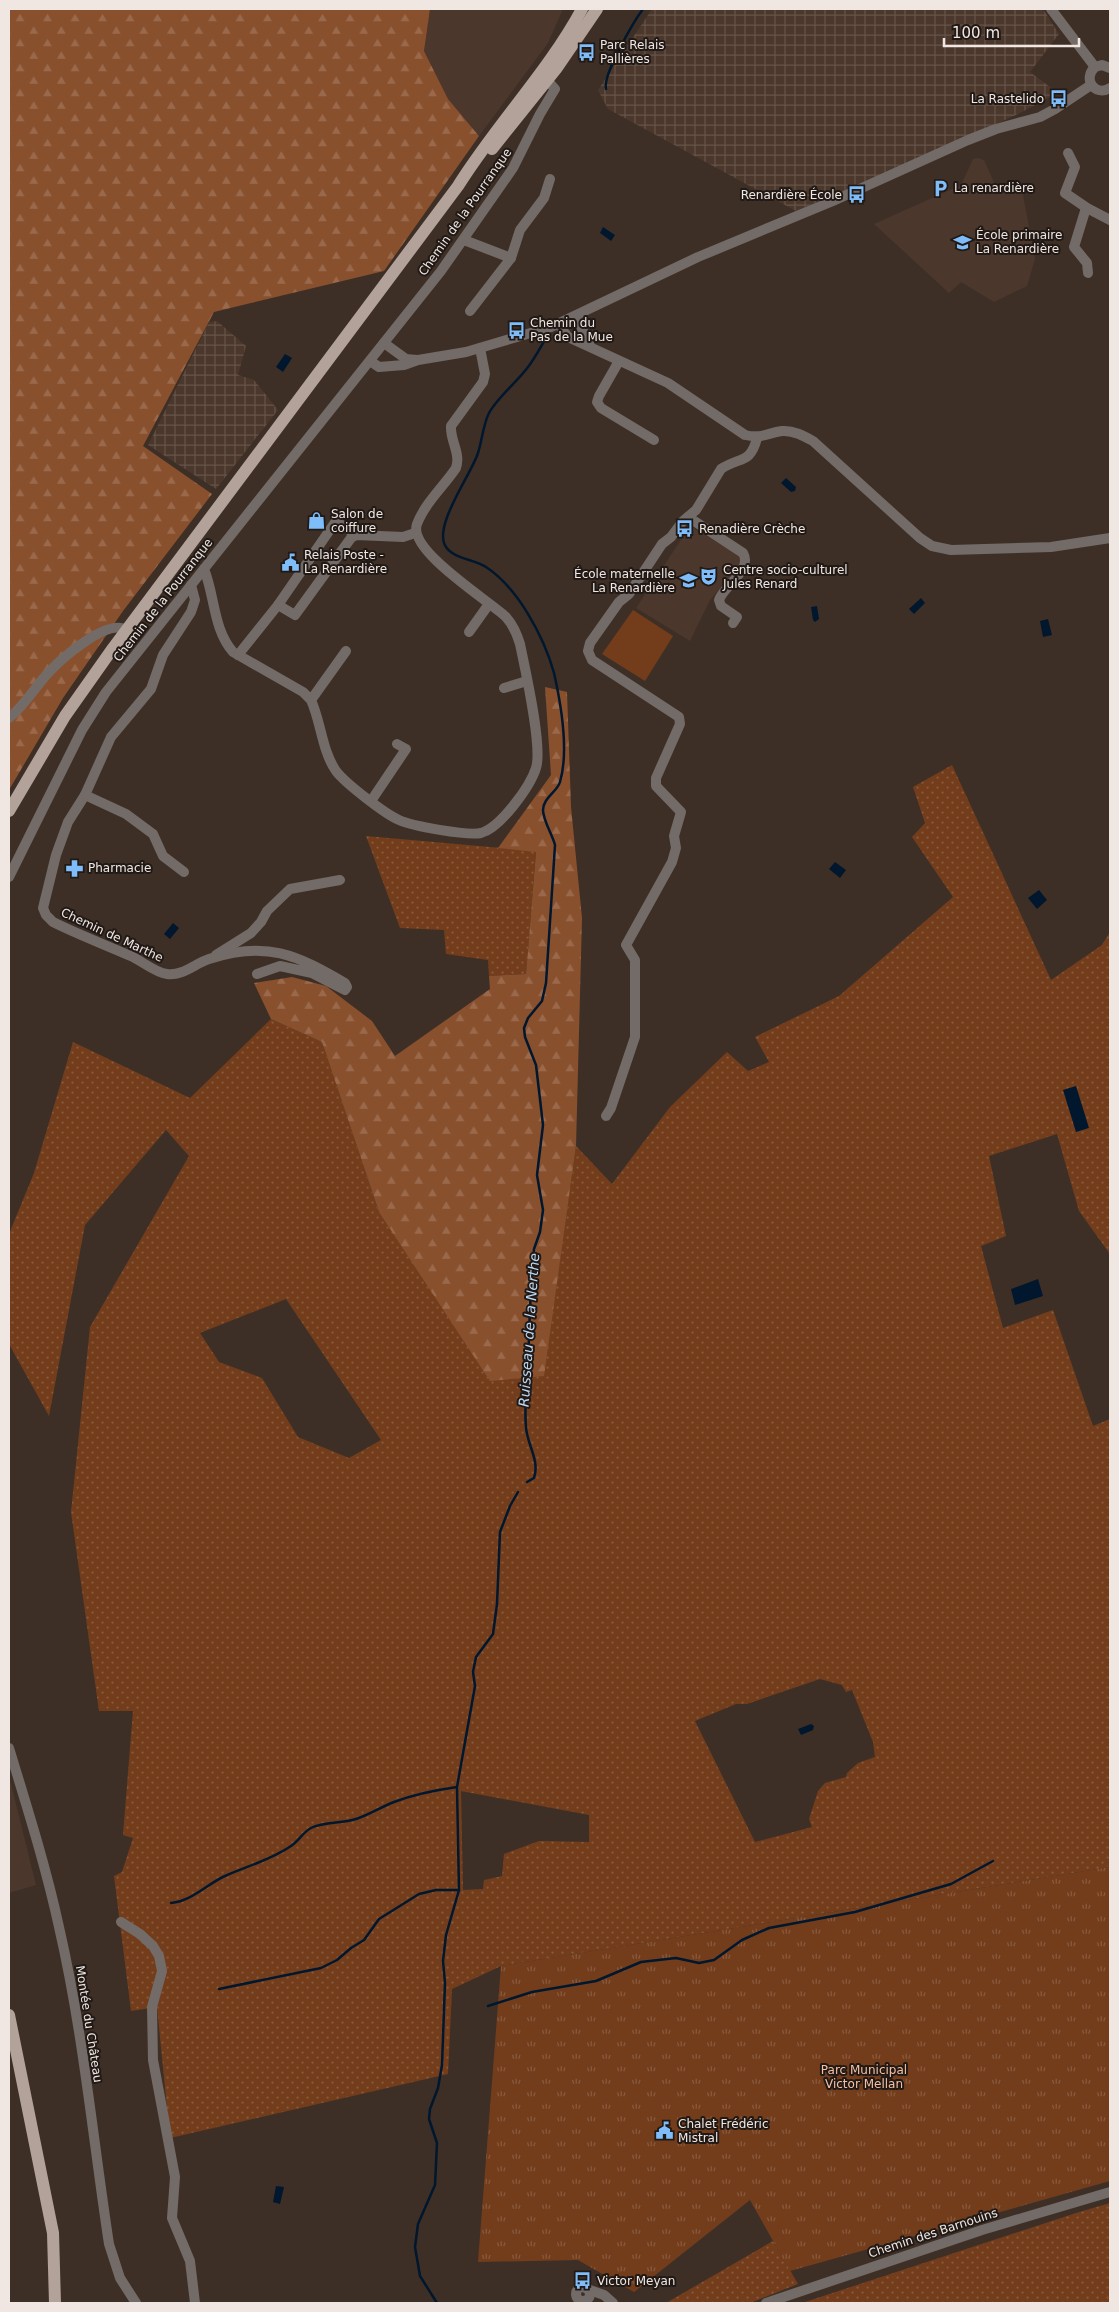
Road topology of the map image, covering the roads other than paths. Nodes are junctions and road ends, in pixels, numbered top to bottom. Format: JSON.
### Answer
{"nodes":[{"id":1,"x":582,"y":9,"type":"edge"},
{"id":2,"x":588,"y":9,"type":"edge"},
{"id":3,"x":597,"y":9,"type":"edge"},
{"id":4,"x":1051,"y":9,"type":"edge"},
{"id":5,"x":1095,"y":67,"type":"junction"},
{"id":6,"x":1110,"y":68,"type":"edge"},
{"id":7,"x":551,"y":84,"type":"junction"},
{"id":8,"x":1091,"y":85,"type":"junction"},
{"id":9,"x":1110,"y":89,"type":"edge"},
{"id":10,"x":1068,"y":153,"type":"dead end"},
{"id":11,"x":550,"y":179,"type":"dead end"},
{"id":12,"x":458,"y":186,"type":"junction"},
{"id":13,"x":1086,"y":208,"type":"junction"},
{"id":14,"x":1110,"y":220,"type":"edge"},
{"id":15,"x":464,"y":240,"type":"junction"},
{"id":16,"x":511,"y":258,"type":"junction"},
{"id":17,"x":1088,"y":273,"type":"dead end"},
{"id":18,"x":470,"y":311,"type":"dead end"},
{"id":19,"x":576,"y":316,"type":"junction"},
{"id":20,"x":558,"y":324,"type":"junction"},
{"id":21,"x":384,"y":343,"type":"junction"},
{"id":22,"x":590,"y":346,"type":"junction"},
{"id":23,"x":480,"y":348,"type":"junction"},
{"id":24,"x":418,"y":360,"type":"junction"},
{"id":25,"x":370,"y":361,"type":"junction"},
{"id":26,"x":620,"y":361,"type":"junction"},
{"id":27,"x":757,"y":438,"type":"junction"},
{"id":28,"x":654,"y":440,"type":"dead end"},
{"id":29,"x":688,"y":516,"type":"junction"},
{"id":30,"x":415,"y":533,"type":"junction"},
{"id":31,"x":356,"y":535,"type":"junction"},
{"id":32,"x":1110,"y":538,"type":"edge"},
{"id":33,"x":204,"y":569,"type":"junction"},
{"id":34,"x":191,"y":585,"type":"junction"},
{"id":35,"x":278,"y":604,"type":"junction"},
{"id":36,"x":489,"y":604,"type":"junction"},
{"id":37,"x":733,"y":623,"type":"dead end"},
{"id":38,"x":126,"y":630,"type":"junction"},
{"id":39,"x":469,"y":632,"type":"dead end"},
{"id":40,"x":346,"y":651,"type":"dead end"},
{"id":41,"x":238,"y":655,"type":"junction"},
{"id":42,"x":527,"y":681,"type":"junction"},
{"id":43,"x":504,"y":688,"type":"dead end"},
{"id":44,"x":311,"y":700,"type":"junction"},
{"id":45,"x":9,"y":718,"type":"edge"},
{"id":46,"x":397,"y":744,"type":"dead end"},
{"id":47,"x":18,"y":795,"type":"junction"},
{"id":48,"x":86,"y":795,"type":"junction"},
{"id":49,"x":371,"y":801,"type":"junction"},
{"id":50,"x":9,"y":811,"type":"edge"},
{"id":51,"x":9,"y":819,"type":"edge"},
{"id":52,"x":184,"y":872,"type":"dead end"},
{"id":53,"x":9,"y":877,"type":"edge"},
{"id":54,"x":340,"y":880,"type":"dead end"},
{"id":55,"x":208,"y":959,"type":"junction"},
{"id":56,"x":257,"y":974,"type":"dead end"},
{"id":57,"x":606,"y":1116,"type":"dead end"},
{"id":58,"x":9,"y":1748,"type":"edge"},
{"id":59,"x":120,"y":1922,"type":"dead end"},
{"id":60,"x":9,"y":2015,"type":"edge"},
{"id":61,"x":1110,"y":2192,"type":"edge"},
{"id":62,"x":581,"y":2296,"type":"edge"},
{"id":63,"x":55,"y":2303,"type":"edge"},
{"id":64,"x":136,"y":2303,"type":"edge"},
{"id":65,"x":194,"y":2303,"type":"edge"},
{"id":66,"x":568,"y":2303,"type":"edge"},
{"id":67,"x":612,"y":2303,"type":"edge"},
{"id":68,"x":766,"y":2303,"type":"edge"}],
"edges":[{"from":1,"to":12,"type":"main road"},
{"from":2,"to":7,"type":"street","name":"Chemin de la Pourranque"},
{"from":3,"to":7,"type":"main road"},
{"from":4,"to":5,"type":"street"},
{"from":5,"to":6,"type":"street"},
{"from":5,"to":8,"type":"street"},
{"from":7,"to":12,"type":"main road"},
{"from":7,"to":15,"type":"street","name":"Chemin de la Pourranque"},
{"from":8,"to":9,"type":"street"},
{"from":8,"to":19,"type":"street"},
{"from":10,"to":13,"type":"street"},
{"from":11,"to":16,"type":"street"},
{"from":12,"to":38,"type":"main road"},
{"from":13,"to":14,"type":"street"},
{"from":13,"to":17,"type":"street"},
{"from":15,"to":16,"type":"street"},
{"from":15,"to":21,"type":"street","name":"Chemin de la Pourranque"},
{"from":16,"to":18,"type":"street"},
{"from":19,"to":20,"type":"street"},
{"from":19,"to":22,"type":"street"},
{"from":20,"to":22,"type":"street"},
{"from":20,"to":23,"type":"street"},
{"from":21,"to":24,"type":"street"},
{"from":21,"to":25,"type":"street","name":"Chemin de la Pourranque"},
{"from":22,"to":26,"type":"street"},
{"from":23,"to":24,"type":"street"},
{"from":23,"to":30,"type":"street"},
{"from":24,"to":25,"type":"street"},
{"from":25,"to":33,"type":"street","name":"Chemin de la Pourranque"},
{"from":26,"to":27,"type":"street"},
{"from":26,"to":28,"type":"street"},
{"from":27,"to":29,"type":"street"},
{"from":27,"to":32,"type":"street"},
{"from":29,"to":37,"type":"street"},
{"from":29,"to":57,"type":"street"},
{"from":30,"to":31,"type":"street"},
{"from":30,"to":36,"type":"street"},
{"from":31,"to":35,"type":"street"},
{"from":31,"to":35,"type":"street"},
{"from":33,"to":34,"type":"street","name":"Chemin de la Pourranque"},
{"from":33,"to":41,"type":"street"},
{"from":34,"to":48,"type":"street","name":"Chemin de Marthe"},
{"from":34,"to":53,"type":"street","name":"Chemin de la Pourranque"},
{"from":35,"to":41,"type":"street"},
{"from":36,"to":39,"type":"street"},
{"from":36,"to":42,"type":"street"},
{"from":38,"to":45,"type":"street"},
{"from":38,"to":47,"type":"main road"},
{"from":40,"to":44,"type":"street"},
{"from":41,"to":44,"type":"street"},
{"from":42,"to":43,"type":"street"},
{"from":42,"to":49,"type":"street"},
{"from":44,"to":49,"type":"street"},
{"from":46,"to":49,"type":"street"},
{"from":47,"to":50,"type":"main road"},
{"from":47,"to":51,"type":"main road"},
{"from":48,"to":52,"type":"street"},
{"from":48,"to":55,"type":"street","name":"Chemin de Marthe"},
{"from":54,"to":55,"type":"street"},
{"from":55,"to":56,"type":"street","name":"Chemin de Marthe"},
{"from":58,"to":64,"type":"street","name":"Montée du Château"},
{"from":59,"to":65,"type":"street"},
{"from":60,"to":63,"type":"main road"},
{"from":61,"to":68,"type":"street","name":"Chemin des Barnouins"},
{"from":62,"to":66,"type":"street"},
{"from":62,"to":67,"type":"street"}]}
